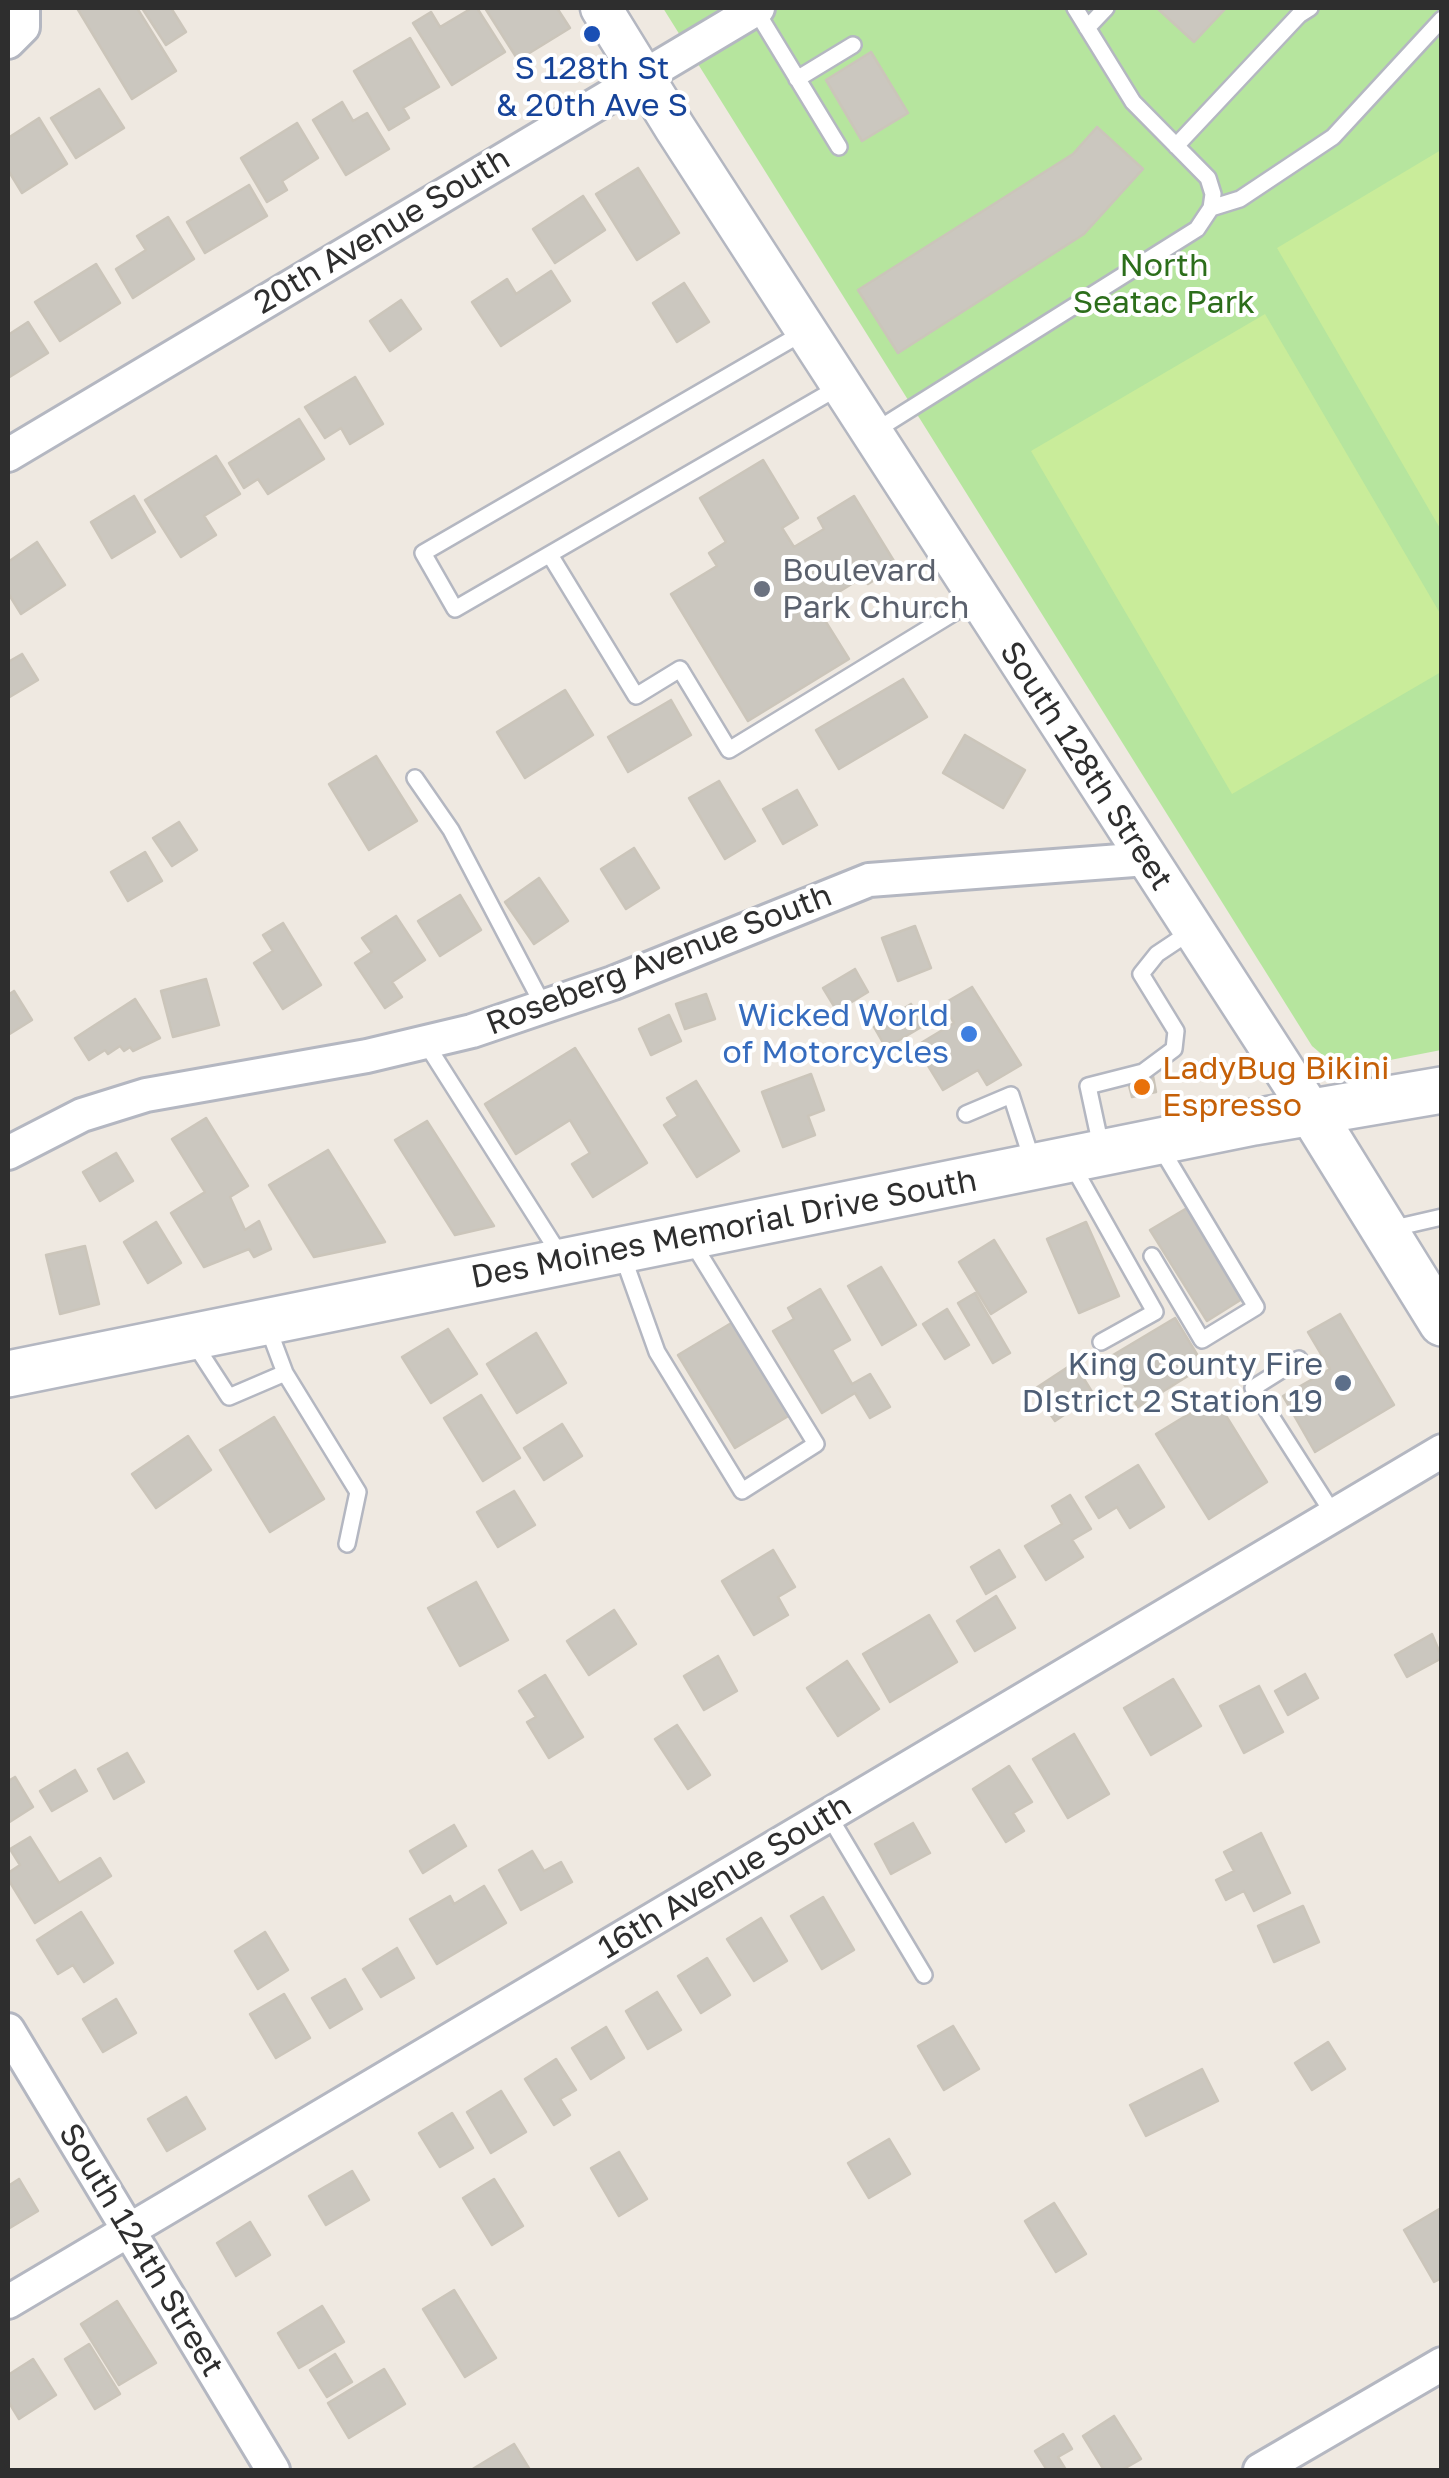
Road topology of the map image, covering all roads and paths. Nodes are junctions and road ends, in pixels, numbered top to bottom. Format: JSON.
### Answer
{"nodes":[{"id":1,"x":24,"y":8,"type":"edge"},
{"id":2,"x":601,"y":8,"type":"edge"},
{"id":3,"x":756,"y":8,"type":"edge"},
{"id":4,"x":1075,"y":8,"type":"edge"},
{"id":5,"x":1106,"y":8,"type":"edge"},
{"id":6,"x":1310,"y":8,"type":"edge"},
{"id":7,"x":1442,"y":19,"type":"edge"},
{"id":8,"x":1087,"y":28,"type":"junction"},
{"id":9,"x":8,"y":42,"type":"edge"},
{"id":10,"x":853,"y":45,"type":"dead end"},
{"id":11,"x":642,"y":76,"type":"junction"},
{"id":12,"x":798,"y":79,"type":"junction"},
{"id":13,"x":1176,"y":146,"type":"junction"},
{"id":14,"x":840,"y":147,"type":"dead end"},
{"id":15,"x":1212,"y":208,"type":"junction"},
{"id":16,"x":806,"y":331,"type":"junction"},
{"id":17,"x":841,"y":386,"type":"junction"},
{"id":18,"x":872,"y":433,"type":"junction"},
{"id":19,"x":8,"y":456,"type":"edge"},
{"id":20,"x":550,"y":555,"type":"junction"},
{"id":21,"x":978,"y":598,"type":"junction"},
{"id":22,"x":414,"y":778,"type":"dead end"},
{"id":23,"x":1147,"y":859,"type":"junction"},
{"id":24,"x":1193,"y":930,"type":"junction"},
{"id":25,"x":544,"y":1007,"type":"junction"},
{"id":26,"x":425,"y":1042,"type":"junction"},
{"id":27,"x":1442,"y":1090,"type":"edge"},
{"id":28,"x":1312,"y":1113,"type":"junction"},
{"id":29,"x":966,"y":1114,"type":"dead end"},
{"id":30,"x":1157,"y":1141,"type":"junction"},
{"id":31,"x":8,"y":1153,"type":"edge"},
{"id":32,"x":1068,"y":1160,"type":"junction"},
{"id":33,"x":1442,"y":1216,"type":"edge"},
{"id":34,"x":1386,"y":1230,"type":"junction"},
{"id":35,"x":689,"y":1236,"type":"junction"},
{"id":36,"x":621,"y":1250,"type":"junction"},
{"id":37,"x":1152,"y":1256,"type":"dead end"},
{"id":38,"x":564,"y":1261,"type":"junction"},
{"id":39,"x":266,"y":1321,"type":"junction"},
{"id":40,"x":1442,"y":1323,"type":"edge"},
{"id":41,"x":190,"y":1337,"type":"junction"},
{"id":42,"x":1101,"y":1342,"type":"dead end"},
{"id":43,"x":1299,"y":1359,"type":"dead end"},
{"id":44,"x":285,"y":1373,"type":"junction"},
{"id":45,"x":8,"y":1374,"type":"edge"},
{"id":46,"x":1442,"y":1451,"type":"edge"},
{"id":47,"x":1334,"y":1515,"type":"junction"},
{"id":48,"x":346,"y":1544,"type":"dead end"},
{"id":49,"x":829,"y":1816,"type":"junction"},
{"id":50,"x":924,"y":1974,"type":"dead end"},
{"id":51,"x":8,"y":2030,"type":"edge"},
{"id":52,"x":131,"y":2230,"type":"junction"},
{"id":53,"x":8,"y":2302,"type":"edge"},
{"id":54,"x":1442,"y":2364,"type":"edge"},
{"id":55,"x":274,"y":2470,"type":"edge"},
{"id":56,"x":1260,"y":2470,"type":"edge"}],
"edges":[{"from":1,"to":9,"type":"street"},
{"from":2,"to":11,"type":"street","name":"South 128th Street"},
{"from":3,"to":11,"type":"street","name":"20th Avenue South"},
{"from":3,"to":12,"type":"lane"},
{"from":4,"to":8,"type":"lane"},
{"from":5,"to":8,"type":"lane"},
{"from":6,"to":13,"type":"lane"},
{"from":7,"to":15,"type":"lane"},
{"from":8,"to":13,"type":"lane"},
{"from":10,"to":12,"type":"lane"},
{"from":11,"to":16,"type":"street","name":"South 128th Street"},
{"from":11,"to":19,"type":"street","name":"20th Avenue South"},
{"from":12,"to":14,"type":"lane"},
{"from":13,"to":15,"type":"lane"},
{"from":15,"to":18,"type":"lane"},
{"from":16,"to":17,"type":"street","name":"South 128th Street"},
{"from":16,"to":20,"type":"lane"},
{"from":17,"to":18,"type":"street","name":"South 128th Street"},
{"from":17,"to":20,"type":"lane"},
{"from":18,"to":21,"type":"street","name":"South 128th Street"},
{"from":20,"to":21,"type":"lane"},
{"from":21,"to":23,"type":"street","name":"South 128th Street"},
{"from":22,"to":25,"type":"lane"},
{"from":23,"to":24,"type":"street","name":"South 128th Street"},
{"from":23,"to":25,"type":"street","name":"Roseberg Avenue South"},
{"from":24,"to":28,"type":"street","name":"South 128th Street"},
{"from":24,"to":32,"type":"lane"},
{"from":25,"to":26,"type":"street","name":"Roseberg Avenue South"},
{"from":26,"to":31,"type":"street","name":"Roseberg Avenue South"},
{"from":26,"to":38,"type":"lane"},
{"from":27,"to":28,"type":"main road","name":"Des Moines Memorial Drive South"},
{"from":28,"to":30,"type":"main road","name":"Des Moines Memorial Drive South"},
{"from":28,"to":34,"type":"main road","name":"South 128th Street"},
{"from":29,"to":32,"type":"lane"},
{"from":30,"to":32,"type":"main road","name":"Des Moines Memorial Drive South"},
{"from":30,"to":37,"type":"lane"},
{"from":32,"to":35,"type":"main road","name":"Des Moines Memorial Drive South"},
{"from":32,"to":42,"type":"lane"},
{"from":33,"to":34,"type":"lane"},
{"from":34,"to":40,"type":"main road","name":"South 128th Street"},
{"from":35,"to":36,"type":"main road","name":"Des Moines Memorial Drive South"},
{"from":35,"to":36,"type":"lane"},
{"from":36,"to":38,"type":"main road","name":"Des Moines Memorial Drive South"},
{"from":38,"to":39,"type":"main road","name":"Des Moines Memorial Drive South"},
{"from":39,"to":41,"type":"main road","name":"Des Moines Memorial Drive South"},
{"from":39,"to":44,"type":"lane"},
{"from":41,"to":44,"type":"lane"},
{"from":41,"to":45,"type":"main road","name":"Des Moines Memorial Drive South"},
{"from":43,"to":47,"type":"lane"},
{"from":44,"to":48,"type":"lane"},
{"from":46,"to":47,"type":"street","name":"16th Avenue South"},
{"from":47,"to":49,"type":"street","name":"16th Avenue South"},
{"from":49,"to":50,"type":"lane"},
{"from":49,"to":52,"type":"street","name":"16th Avenue South"},
{"from":51,"to":52,"type":"street","name":"South 124th Street"},
{"from":52,"to":53,"type":"street","name":"16th Avenue South"},
{"from":52,"to":55,"type":"street","name":"South 124th Street"},
{"from":54,"to":56,"type":"street"}]}
